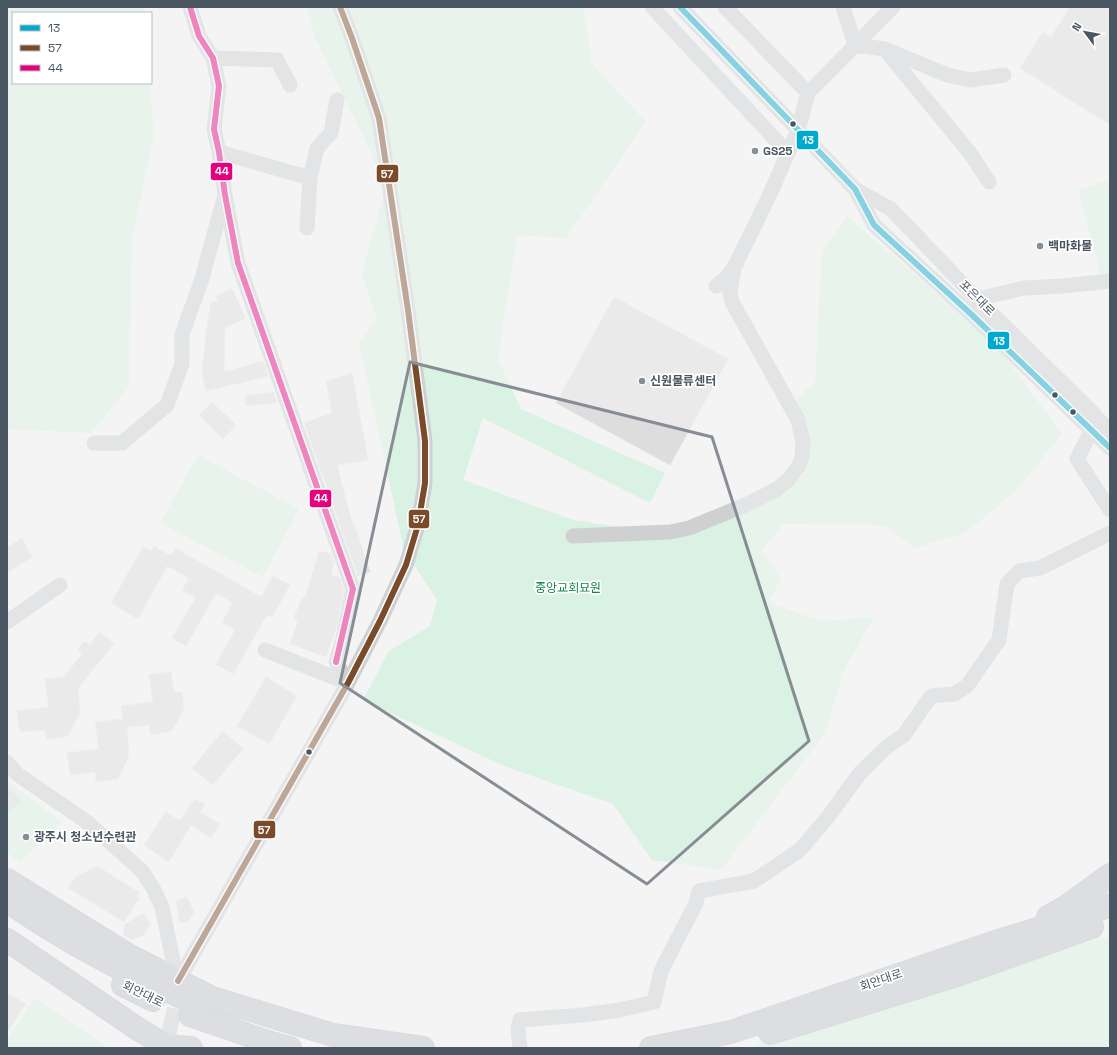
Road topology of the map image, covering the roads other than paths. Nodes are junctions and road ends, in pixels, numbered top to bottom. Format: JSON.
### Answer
{"nodes":[{"id":1,"x":190,"y":7,"type":"edge"},
{"id":2,"x":340,"y":7,"type":"edge"},
{"id":3,"x":652,"y":7,"type":"edge"},
{"id":4,"x":680,"y":7,"type":"edge"},
{"id":5,"x":725,"y":7,"type":"edge"},
{"id":6,"x":843,"y":7,"type":"edge"},
{"id":7,"x":893,"y":7,"type":"edge"},
{"id":8,"x":856,"y":45,"type":"junction"},
{"id":9,"x":885,"y":49,"type":"junction"},
{"id":10,"x":213,"y":58,"type":"junction"},
{"id":11,"x":1004,"y":75,"type":"dead end"},
{"id":12,"x":290,"y":85,"type":"dead end"},
{"id":13,"x":808,"y":92,"type":"junction"},
{"id":14,"x":337,"y":100,"type":"dead end"},
{"id":15,"x":798,"y":130,"type":"junction"},
{"id":16,"x":219,"y":152,"type":"junction"},
{"id":17,"x":788,"y":153,"type":"junction"},
{"id":18,"x":310,"y":178,"type":"junction"},
{"id":19,"x":989,"y":182,"type":"dead end"},
{"id":20,"x":855,"y":189,"type":"junction"},
{"id":21,"x":225,"y":195,"type":"junction"},
{"id":22,"x":307,"y":228,"type":"dead end"},
{"id":23,"x":734,"y":268,"type":"junction"},
{"id":24,"x":1110,"y":281,"type":"edge"},
{"id":25,"x":716,"y":286,"type":"dead end"},
{"id":26,"x":977,"y":299,"type":"junction"},
{"id":27,"x":1091,"y":411,"type":"junction"},
{"id":28,"x":1110,"y":422,"type":"edge"},
{"id":29,"x":1092,"y":430,"type":"junction"},
{"id":30,"x":1110,"y":432,"type":"edge"},
{"id":31,"x":94,"y":443,"type":"dead end"},
{"id":32,"x":1110,"y":448,"type":"edge"},
{"id":33,"x":1110,"y":510,"type":"edge"},
{"id":34,"x":1110,"y":533,"type":"edge"},
{"id":35,"x":573,"y":536,"type":"dead end"},
{"id":36,"x":60,"y":586,"type":"dead end"},
{"id":37,"x":7,"y":622,"type":"edge"},
{"id":38,"x":265,"y":650,"type":"dead end"},
{"id":39,"x":348,"y":683,"type":"junction"},
{"id":40,"x":7,"y":762,"type":"edge"},
{"id":41,"x":1110,"y":875,"type":"edge"},
{"id":42,"x":7,"y":880,"type":"edge"},
{"id":43,"x":7,"y":901,"type":"edge"},
{"id":44,"x":1110,"y":905,"type":"edge"},
{"id":45,"x":7,"y":916,"type":"edge"},
{"id":46,"x":1110,"y":920,"type":"edge"},
{"id":47,"x":1110,"y":929,"type":"edge"},
{"id":48,"x":1072,"y":934,"type":"junction"},
{"id":49,"x":1012,"y":936,"type":"junction"},
{"id":50,"x":7,"y":940,"type":"edge"},
{"id":51,"x":155,"y":993,"type":"junction"},
{"id":52,"x":183,"y":1002,"type":"junction"},
{"id":53,"x":166,"y":1047,"type":"edge"},
{"id":54,"x":191,"y":1048,"type":"edge"},
{"id":55,"x":290,"y":1048,"type":"edge"},
{"id":56,"x":358,"y":1048,"type":"edge"},
{"id":57,"x":423,"y":1048,"type":"edge"},
{"id":58,"x":520,"y":1048,"type":"edge"},
{"id":59,"x":651,"y":1048,"type":"edge"},
{"id":60,"x":718,"y":1048,"type":"edge"}],
"edges":[{"from":1,"to":10,"type":"street"},
{"from":2,"to":39,"type":"street"},
{"from":3,"to":17,"type":"street"},
{"from":4,"to":15,"type":"street","name":"포은대로"},
{"from":5,"to":13,"type":"street"},
{"from":6,"to":8,"type":"street"},
{"from":7,"to":8,"type":"street"},
{"from":8,"to":9,"type":"street"},
{"from":8,"to":13,"type":"street"},
{"from":9,"to":11,"type":"street"},
{"from":9,"to":19,"type":"street"},
{"from":10,"to":12,"type":"street"},
{"from":10,"to":16,"type":"street"},
{"from":13,"to":15,"type":"street"},
{"from":14,"to":18,"type":"street"},
{"from":15,"to":17,"type":"street"},
{"from":15,"to":20,"type":"street","name":"포은대로"},
{"from":16,"to":18,"type":"street"},
{"from":16,"to":21,"type":"street"},
{"from":17,"to":23,"type":"street"},
{"from":18,"to":22,"type":"street"},
{"from":20,"to":26,"type":"street","name":"포은대로"},
{"from":20,"to":29,"type":"street","name":"포은대로"},
{"from":21,"to":31,"type":"street"},
{"from":21,"to":39,"type":"street"},
{"from":23,"to":25,"type":"street"},
{"from":23,"to":35,"type":"street"},
{"from":24,"to":26,"type":"street"},
{"from":26,"to":27,"type":"street","name":"포은대로"},
{"from":27,"to":28,"type":"street"},
{"from":27,"to":30,"type":"street","name":"포은대로"},
{"from":29,"to":32,"type":"street","name":"포은대로"},
{"from":29,"to":33,"type":"street"},
{"from":34,"to":58,"type":"street"},
{"from":36,"to":37,"type":"street"},
{"from":38,"to":39,"type":"street"},
{"from":39,"to":52,"type":"street"},
{"from":40,"to":52,"type":"street"},
{"from":41,"to":49,"type":"highway"},
{"from":42,"to":52,"type":"highway"},
{"from":43,"to":51,"type":"highway","name":"회안대로"},
{"from":44,"to":49,"type":"highway","name":"회안대로"},
{"from":45,"to":51,"type":"highway","name":"회안대로"},
{"from":46,"to":48,"type":"highway","name":"회안대로"},
{"from":47,"to":48,"type":"highway"},
{"from":48,"to":60,"type":"highway","name":"회안대로"},
{"from":49,"to":59,"type":"highway","name":"회안대로"},
{"from":50,"to":53,"type":"highway"},
{"from":51,"to":52,"type":"highway","bridge":true},
{"from":52,"to":53,"type":"street"},
{"from":52,"to":55,"type":"highway"},
{"from":52,"to":56,"type":"highway"},
{"from":52,"to":57,"type":"highway"},
{"from":53,"to":54,"type":"highway"}]}
